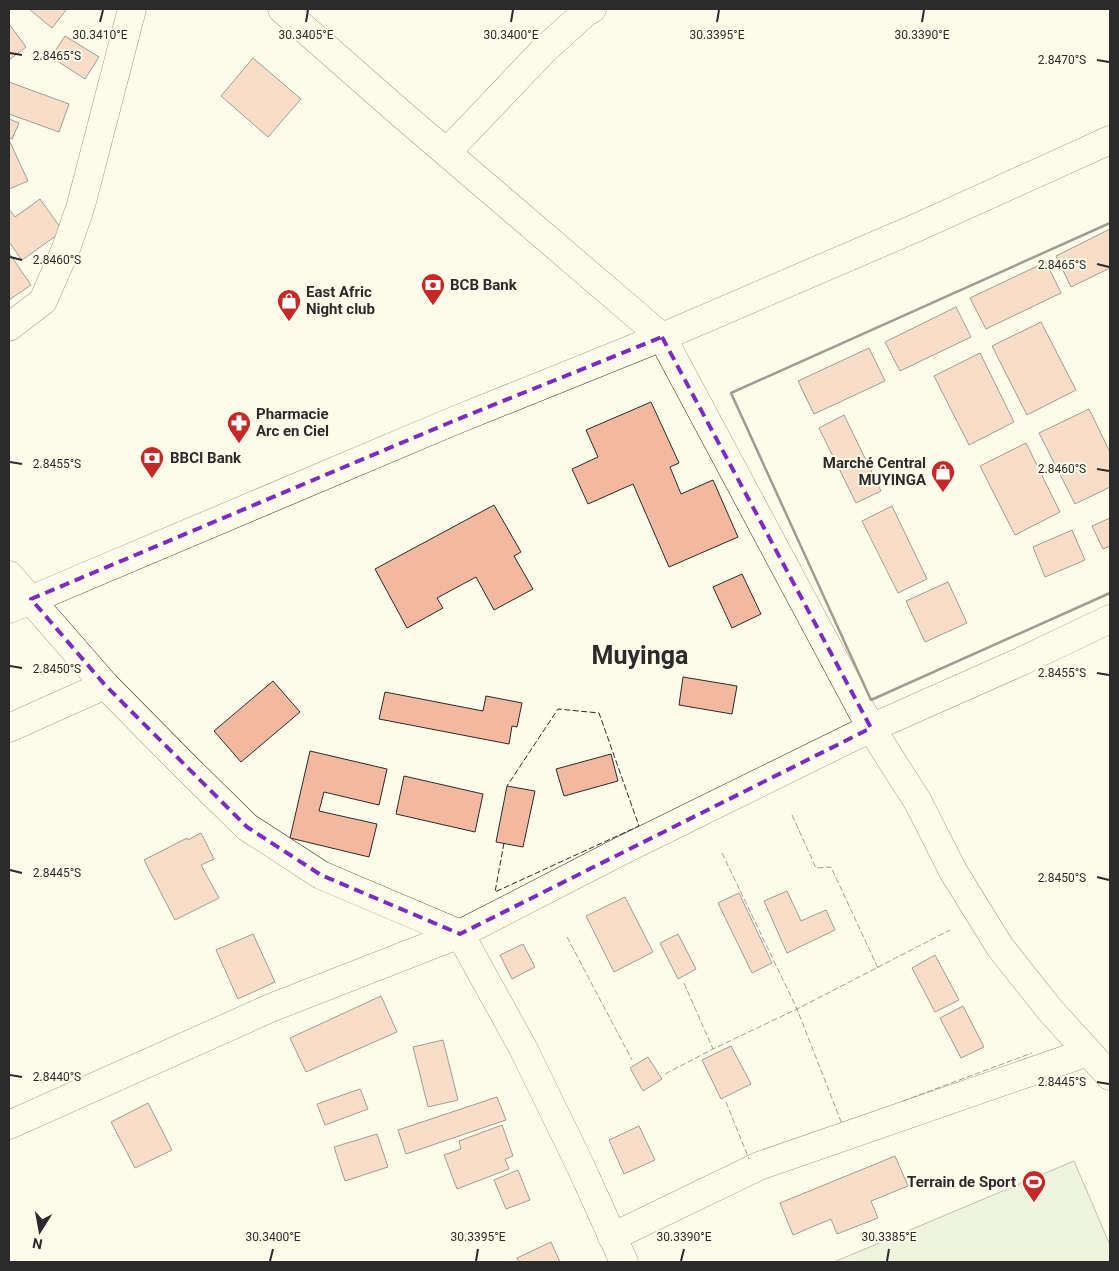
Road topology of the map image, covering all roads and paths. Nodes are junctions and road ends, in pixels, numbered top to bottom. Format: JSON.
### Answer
{"nodes":[{"id":1,"x":132,"y":9,"type":"edge"},
{"id":2,"x":282,"y":9,"type":"edge"},
{"id":3,"x":592,"y":9,"type":"edge"},
{"id":4,"x":1110,"y":140,"type":"edge"},
{"id":5,"x":447,"y":152,"type":"junction"},
{"id":6,"x":9,"y":327,"type":"edge"},
{"id":7,"x":662,"y":338,"type":"junction"},
{"id":8,"x":9,"y":575,"type":"edge"},
{"id":9,"x":20,"y":604,"type":"edge"},
{"id":10,"x":1110,"y":619,"type":"edge"},
{"id":11,"x":105,"y":685,"type":"junction"},
{"id":12,"x":9,"y":728,"type":"edge"},
{"id":13,"x":871,"y":728,"type":"junction"},
{"id":14,"x":460,"y":934,"type":"junction"},
{"id":15,"x":1088,"y":1052,"type":"junction"},
{"id":16,"x":1110,"y":1076,"type":"edge"},
{"id":17,"x":9,"y":1125,"type":"edge"},
{"id":18,"x":612,"y":1238,"type":"junction"},
{"id":19,"x":624,"y":1262,"type":"edge"}],
"edges":[{"from":1,"to":6,"type":"street"},
{"from":2,"to":5,"type":"street"},
{"from":3,"to":5,"type":"street"},
{"from":4,"to":7,"type":"street"},
{"from":5,"to":7,"type":"street"},
{"from":7,"to":9,"type":"street"},
{"from":7,"to":13,"type":"street"},
{"from":8,"to":9,"type":"street"},
{"from":9,"to":11,"type":"street"},
{"from":10,"to":13,"type":"street"},
{"from":11,"to":12,"type":"street"},
{"from":11,"to":14,"type":"street"},
{"from":13,"to":14,"type":"street"},
{"from":13,"to":15,"type":"street"},
{"from":14,"to":17,"type":"street"},
{"from":14,"to":18,"type":"street"},
{"from":15,"to":16,"type":"street"},
{"from":15,"to":18,"type":"street"},
{"from":18,"to":19,"type":"street"}]}
